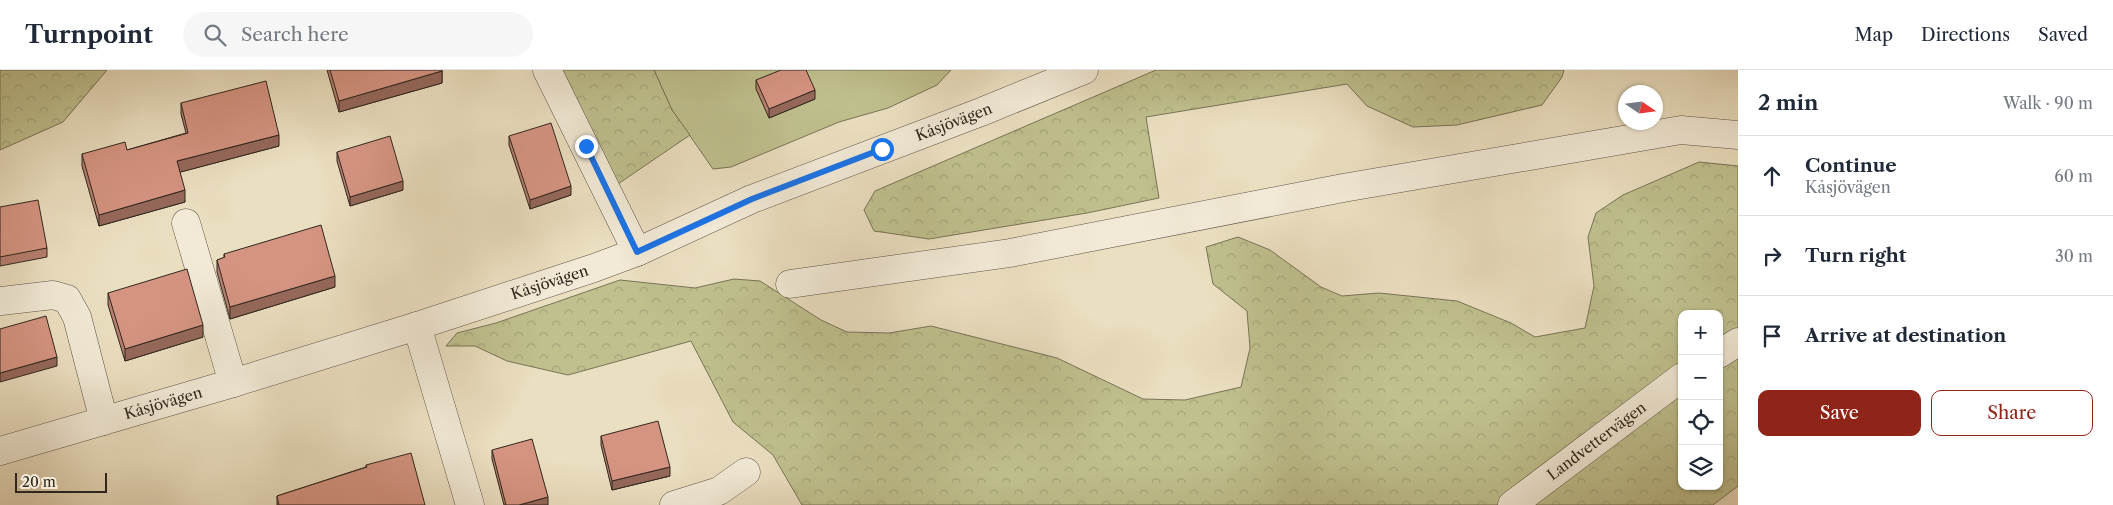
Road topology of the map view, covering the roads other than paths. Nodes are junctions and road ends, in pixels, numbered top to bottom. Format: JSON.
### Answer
{"nodes":[{"id":1,"x":547,"y":70,"type":"edge"},
{"id":2,"x":1084,"y":70,"type":"edge"},
{"id":3,"x":1738,"y":135,"type":"edge"},
{"id":4,"x":186,"y":224,"type":"dead end"},
{"id":5,"x":637,"y":252,"type":"junction"},
{"id":6,"x":790,"y":284,"type":"dead end"},
{"id":7,"x":1,"y":301,"type":"edge"},
{"id":8,"x":417,"y":326,"type":"junction"},
{"id":9,"x":1738,"y":342,"type":"edge"},
{"id":10,"x":1723,"y":351,"type":"edge"},
{"id":11,"x":1678,"y":381,"type":"edge"},
{"id":12,"x":233,"y":383,"type":"junction"},
{"id":13,"x":104,"y":421,"type":"junction"},
{"id":14,"x":0,"y":451,"type":"edge"},
{"id":15,"x":746,"y":472,"type":"dead end"},
{"id":16,"x":470,"y":505,"type":"edge"},
{"id":17,"x":674,"y":505,"type":"edge"},
{"id":18,"x":1512,"y":505,"type":"edge"}],
"edges":[{"from":1,"to":5,"type":"street"},
{"from":2,"to":5,"type":"street","name":"Kåsjövägen"},
{"from":3,"to":6,"type":"street"},
{"from":4,"to":12,"type":"street"},
{"from":5,"to":8,"type":"street","name":"Kåsjövägen"},
{"from":7,"to":13,"type":"street"},
{"from":8,"to":12,"type":"street","name":"Kåsjövägen"},
{"from":8,"to":16,"type":"street"},
{"from":9,"to":10,"type":"street"},
{"from":11,"to":18,"type":"street","name":"Landvettervägen"},
{"from":12,"to":13,"type":"street","name":"Kåsjövägen"},
{"from":13,"to":14,"type":"street","name":"Kåsjövägen"},
{"from":15,"to":17,"type":"street"}]}
